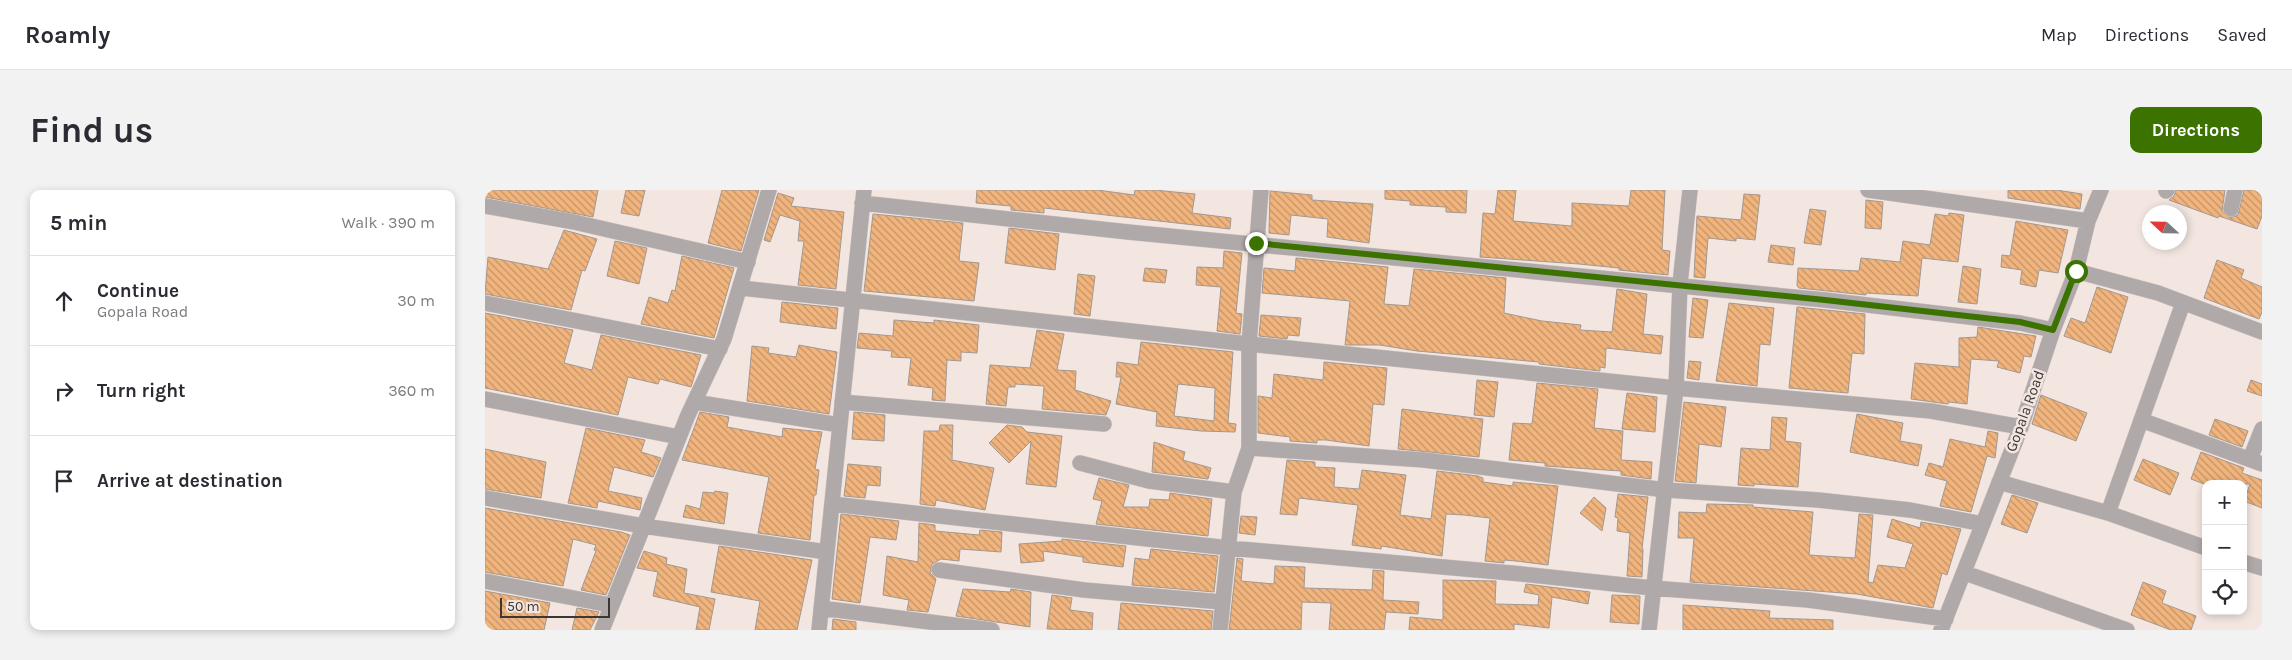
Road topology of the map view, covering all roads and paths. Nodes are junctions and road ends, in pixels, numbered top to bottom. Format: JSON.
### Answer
{"nodes":[{"id":1,"x":769,"y":190,"type":"edge"},
{"id":2,"x":1261,"y":190,"type":"edge"},
{"id":3,"x":1690,"y":190,"type":"edge"},
{"id":4,"x":1868,"y":190,"type":"edge"},
{"id":5,"x":2101,"y":190,"type":"edge"},
{"id":6,"x":2235,"y":190,"type":"edge"},
{"id":7,"x":863,"y":197,"type":"edge"},
{"id":8,"x":485,"y":206,"type":"edge"},
{"id":9,"x":2231,"y":209,"type":"dead end"},
{"id":10,"x":2087,"y":221,"type":"junction"},
{"id":11,"x":1256,"y":243,"type":"junction"},
{"id":12,"x":748,"y":262,"type":"junction"},
{"id":13,"x":2076,"y":271,"type":"junction"},
{"id":14,"x":1680,"y":284,"type":"junction"},
{"id":15,"x":741,"y":288,"type":"junction"},
{"id":16,"x":853,"y":301,"type":"junction"},
{"id":17,"x":2183,"y":302,"type":"junction"},
{"id":18,"x":485,"y":303,"type":"edge"},
{"id":19,"x":2053,"y":330,"type":"junction"},
{"id":20,"x":2262,"y":332,"type":"edge"},
{"id":21,"x":1249,"y":344,"type":"junction"},
{"id":22,"x":720,"y":349,"type":"junction"},
{"id":23,"x":1676,"y":388,"type":"junction"},
{"id":24,"x":485,"y":399,"type":"edge"},
{"id":25,"x":695,"y":402,"type":"junction"},
{"id":26,"x":842,"y":402,"type":"junction"},
{"id":27,"x":2141,"y":420,"type":"junction"},
{"id":28,"x":1104,"y":424,"type":"dead end"},
{"id":29,"x":840,"y":425,"type":"junction"},
{"id":30,"x":2021,"y":427,"type":"junction"},
{"id":31,"x":2262,"y":429,"type":"edge"},
{"id":32,"x":679,"y":437,"type":"junction"},
{"id":33,"x":1249,"y":448,"type":"junction"},
{"id":34,"x":2256,"y":462,"type":"edge"},
{"id":35,"x":1080,"y":463,"type":"dead end"},
{"id":36,"x":1999,"y":482,"type":"junction"},
{"id":37,"x":1666,"y":490,"type":"junction"},
{"id":38,"x":1234,"y":492,"type":"junction"},
{"id":39,"x":485,"y":498,"type":"edge"},
{"id":40,"x":832,"y":504,"type":"junction"},
{"id":41,"x":2109,"y":513,"type":"junction"},
{"id":42,"x":1983,"y":524,"type":"junction"},
{"id":43,"x":643,"y":526,"type":"junction"},
{"id":44,"x":2202,"y":547,"type":"edge"},
{"id":45,"x":1229,"y":548,"type":"junction"},
{"id":46,"x":827,"y":552,"type":"junction"},
{"id":47,"x":2247,"y":563,"type":"edge"},
{"id":48,"x":2262,"y":568,"type":"edge"},
{"id":49,"x":939,"y":570,"type":"dead end"},
{"id":50,"x":1965,"y":573,"type":"junction"},
{"id":51,"x":485,"y":581,"type":"edge"},
{"id":52,"x":1652,"y":588,"type":"junction"},
{"id":53,"x":1222,"y":602,"type":"junction"},
{"id":54,"x":610,"y":605,"type":"junction"},
{"id":55,"x":821,"y":608,"type":"junction"},
{"id":56,"x":1943,"y":624,"type":"edge"},
{"id":57,"x":602,"y":630,"type":"edge"},
{"id":58,"x":819,"y":630,"type":"edge"},
{"id":59,"x":993,"y":630,"type":"edge"},
{"id":60,"x":1220,"y":630,"type":"edge"},
{"id":61,"x":1649,"y":630,"type":"edge"},
{"id":62,"x":2127,"y":630,"type":"edge"}],
"edges":[{"from":1,"to":12,"type":"street"},
{"from":2,"to":11,"type":"street"},
{"from":3,"to":14,"type":"street"},
{"from":4,"to":10,"type":"street"},
{"from":5,"to":10,"type":"street","name":"Gopala Road"},
{"from":6,"to":9,"type":"street"},
{"from":7,"to":11,"type":"street"},
{"from":7,"to":16,"type":"street"},
{"from":8,"to":12,"type":"street"},
{"from":10,"to":13,"type":"street","name":"Gopala Road"},
{"from":11,"to":14,"type":"street"},
{"from":11,"to":21,"type":"street"},
{"from":12,"to":15,"type":"street"},
{"from":13,"to":17,"type":"street"},
{"from":13,"to":19,"type":"street","name":"Gopala Road"},
{"from":14,"to":19,"type":"street"},
{"from":14,"to":23,"type":"street"},
{"from":15,"to":16,"type":"street"},
{"from":15,"to":22,"type":"street"},
{"from":16,"to":21,"type":"street"},
{"from":16,"to":26,"type":"street"},
{"from":17,"to":20,"type":"street"},
{"from":17,"to":27,"type":"street"},
{"from":18,"to":22,"type":"street"},
{"from":19,"to":30,"type":"street","name":"Gopala Road"},
{"from":21,"to":23,"type":"street"},
{"from":21,"to":33,"type":"street"},
{"from":22,"to":25,"type":"street"},
{"from":23,"to":30,"type":"street"},
{"from":23,"to":37,"type":"street"},
{"from":24,"to":32,"type":"street"},
{"from":25,"to":29,"type":"street"},
{"from":25,"to":32,"type":"street"},
{"from":26,"to":28,"type":"street"},
{"from":26,"to":29,"type":"street"},
{"from":27,"to":34,"type":"street"},
{"from":27,"to":41,"type":"street"},
{"from":29,"to":40,"type":"street"},
{"from":30,"to":36,"type":"street","name":"Gopala Road"},
{"from":31,"to":34,"type":"street"},
{"from":32,"to":43,"type":"street"},
{"from":33,"to":37,"type":"street"},
{"from":33,"to":38,"type":"street"},
{"from":35,"to":38,"type":"street"},
{"from":36,"to":41,"type":"street"},
{"from":36,"to":42,"type":"street","name":"Gopala Road"},
{"from":37,"to":42,"type":"street"},
{"from":37,"to":52,"type":"street"},
{"from":38,"to":45,"type":"street"},
{"from":39,"to":43,"type":"street"},
{"from":40,"to":45,"type":"street"},
{"from":40,"to":46,"type":"street"},
{"from":41,"to":44,"type":"street"},
{"from":42,"to":50,"type":"street","name":"Gopala Road"},
{"from":43,"to":46,"type":"street"},
{"from":43,"to":54,"type":"street"},
{"from":45,"to":52,"type":"street"},
{"from":45,"to":53,"type":"street"},
{"from":46,"to":55,"type":"street"},
{"from":47,"to":48,"type":"street"},
{"from":49,"to":53,"type":"street"},
{"from":50,"to":56,"type":"street","name":"Gopala Road"},
{"from":50,"to":62,"type":"street"},
{"from":51,"to":54,"type":"street"},
{"from":52,"to":56,"type":"street"},
{"from":52,"to":61,"type":"street"},
{"from":53,"to":60,"type":"street"},
{"from":54,"to":57,"type":"street"},
{"from":55,"to":58,"type":"street"},
{"from":55,"to":59,"type":"street"}]}
